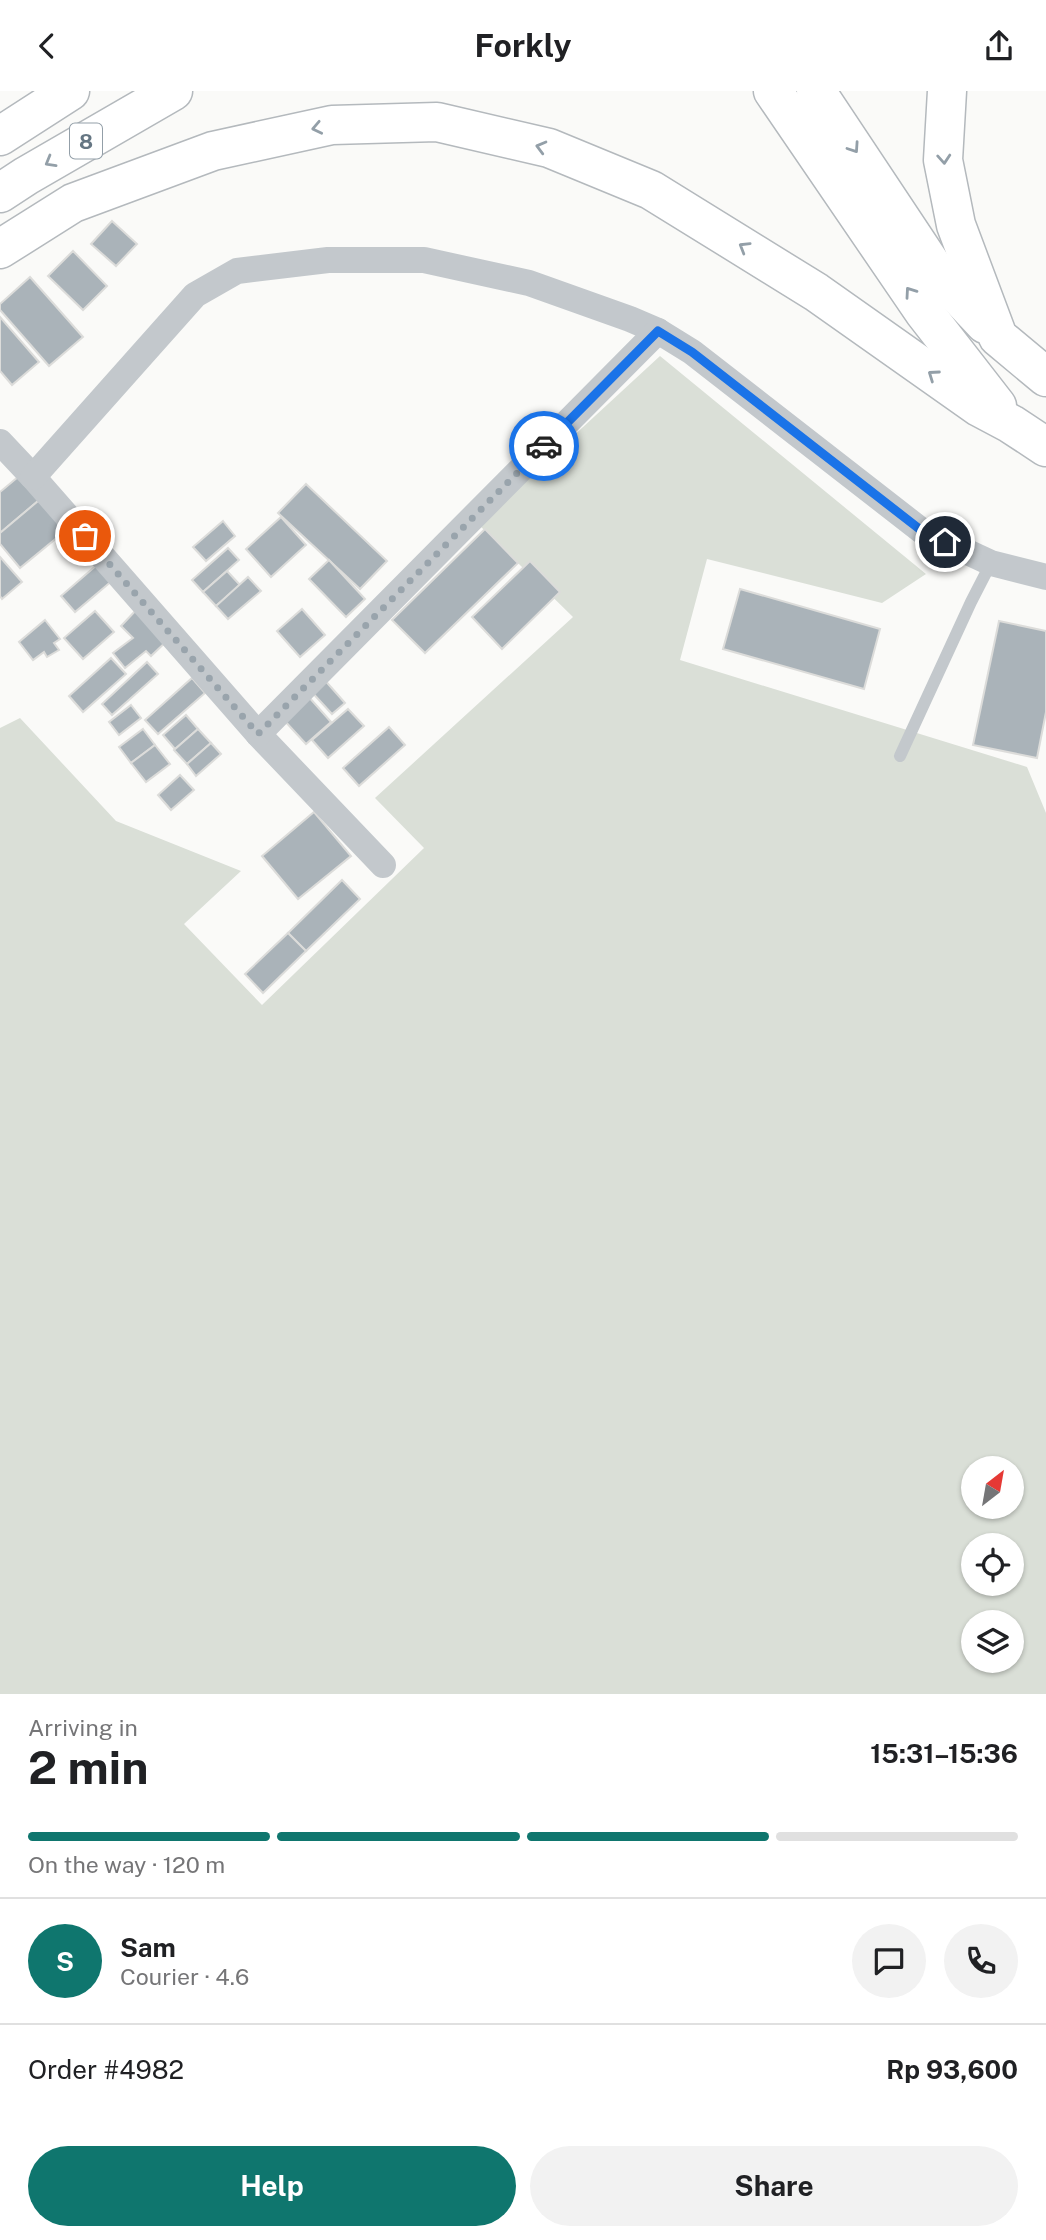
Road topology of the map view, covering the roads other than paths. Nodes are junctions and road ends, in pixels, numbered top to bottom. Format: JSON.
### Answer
{"nodes":[{"id":1,"x":70,"y":91,"type":"edge"},
{"id":2,"x":173,"y":91,"type":"edge"},
{"id":3,"x":773,"y":91,"type":"edge"},
{"id":4,"x":816,"y":91,"type":"edge"},
{"id":5,"x":947,"y":91,"type":"edge"},
{"id":6,"x":0,"y":135,"type":"edge"},
{"id":7,"x":0,"y":193,"type":"edge"},
{"id":8,"x":0,"y":249,"type":"edge"},
{"id":9,"x":658,"y":331,"type":"junction"},
{"id":10,"x":998,"y":338,"type":"junction"},
{"id":11,"x":1046,"y":377,"type":"edge"},
{"id":12,"x":1011,"y":424,"type":"junction"},
{"id":13,"x":0,"y":442,"type":"edge"},
{"id":14,"x":1046,"y":447,"type":"edge"},
{"id":15,"x":33,"y":477,"type":"junction"},
{"id":16,"x":991,"y":563,"type":"junction"},
{"id":17,"x":1046,"y":577,"type":"edge"},
{"id":18,"x":258,"y":734,"type":"junction"},
{"id":19,"x":900,"y":757,"type":"dead end"},
{"id":20,"x":383,"y":865,"type":"dead end"}],
"edges":[{"from":1,"to":6,"type":"highway","number":"8"},
{"from":2,"to":7,"type":"highway","number":"8","one_way":true},
{"from":12,"to":3,"type":"highway","one_way":true},
{"from":4,"to":10,"type":"highway","one_way":true},
{"from":5,"to":10,"type":"highway","one_way":true},
{"from":12,"to":8,"type":"highway","one_way":true},
{"from":9,"to":15,"type":"street"},
{"from":9,"to":16,"type":"street"},
{"from":9,"to":18,"type":"street"},
{"from":10,"to":11,"type":"highway"},
{"from":12,"to":14,"type":"highway"},
{"from":13,"to":15,"type":"street"},
{"from":15,"to":18,"type":"street"},
{"from":16,"to":17,"type":"street"},
{"from":16,"to":19,"type":"lane"},
{"from":18,"to":20,"type":"street"}]}
